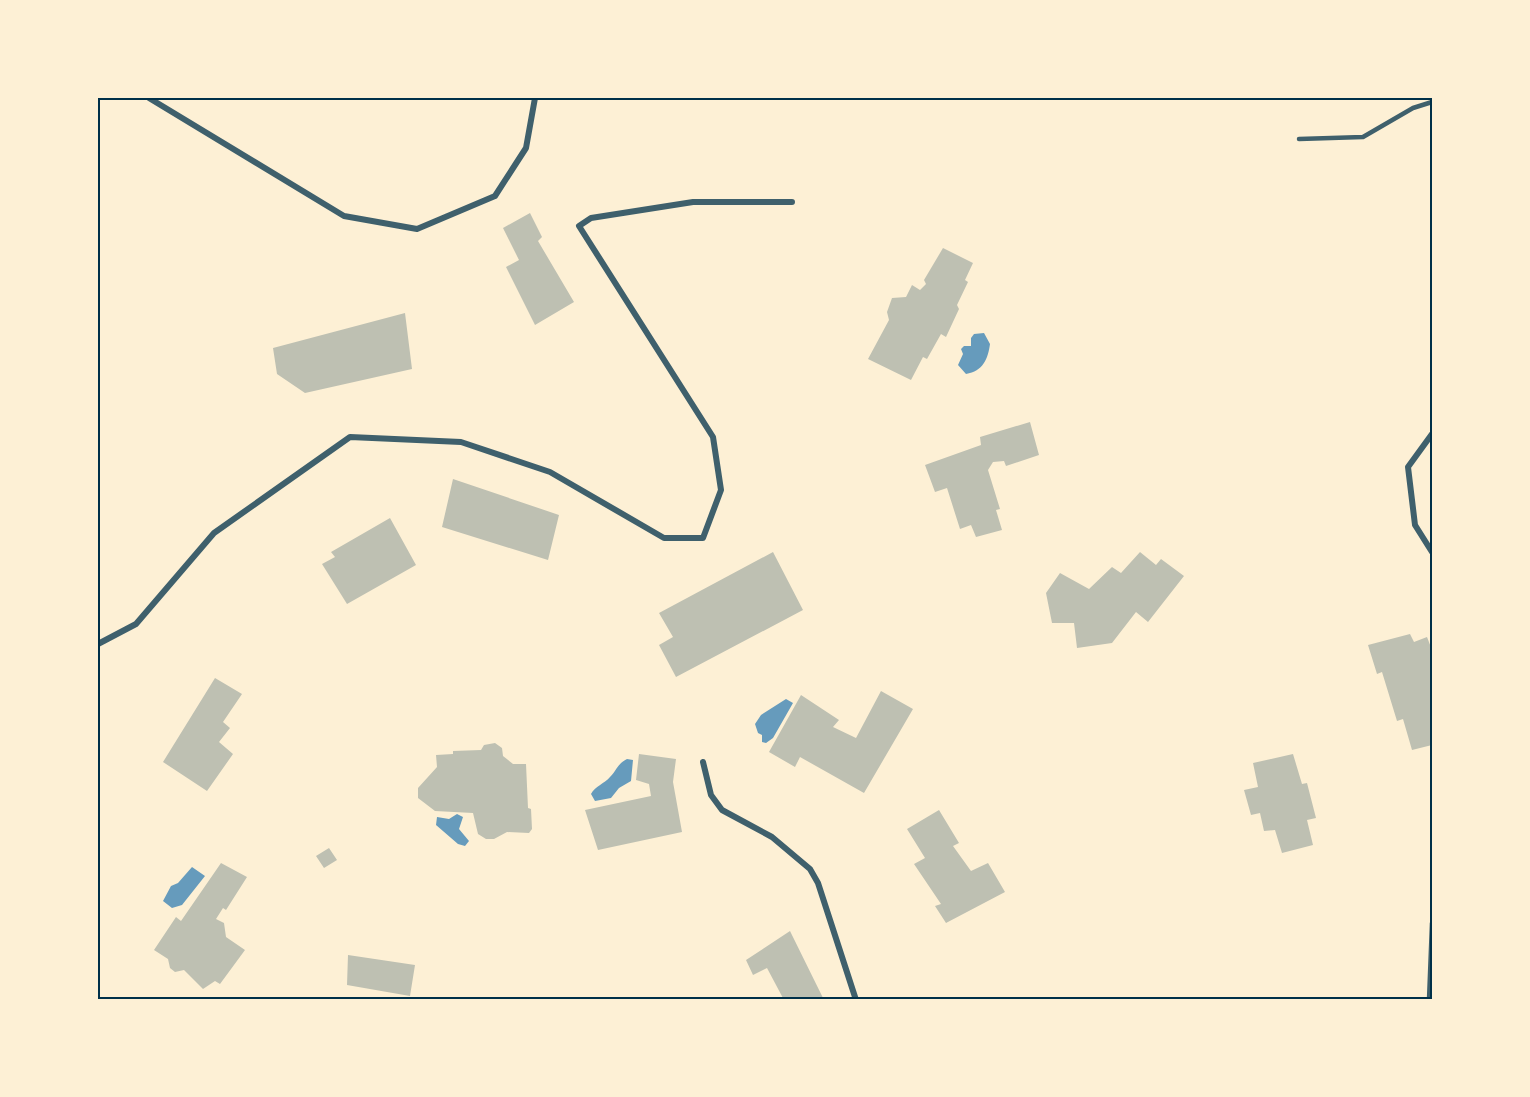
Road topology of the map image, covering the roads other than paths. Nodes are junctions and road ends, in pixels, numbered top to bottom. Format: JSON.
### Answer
{"nodes":[{"id":1,"x":149,"y":98,"type":"edge"},
{"id":2,"x":535,"y":98,"type":"edge"},
{"id":3,"x":1432,"y":102,"type":"edge"},
{"id":4,"x":1299,"y":140,"type":"dead end"},
{"id":5,"x":792,"y":202,"type":"dead end"},
{"id":6,"x":1432,"y":434,"type":"edge"},
{"id":7,"x":1432,"y":552,"type":"edge"},
{"id":8,"x":98,"y":644,"type":"edge"},
{"id":9,"x":703,"y":762,"type":"dead end"},
{"id":10,"x":1432,"y":923,"type":"edge"},
{"id":11,"x":855,"y":999,"type":"edge"},
{"id":12,"x":1429,"y":999,"type":"edge"}],
"edges":[{"from":1,"to":2,"type":"street"},
{"from":3,"to":4,"type":"lane"},
{"from":5,"to":8,"type":"street"},
{"from":6,"to":7,"type":"street"},
{"from":9,"to":11,"type":"street"},
{"from":10,"to":12,"type":"lane"}]}
